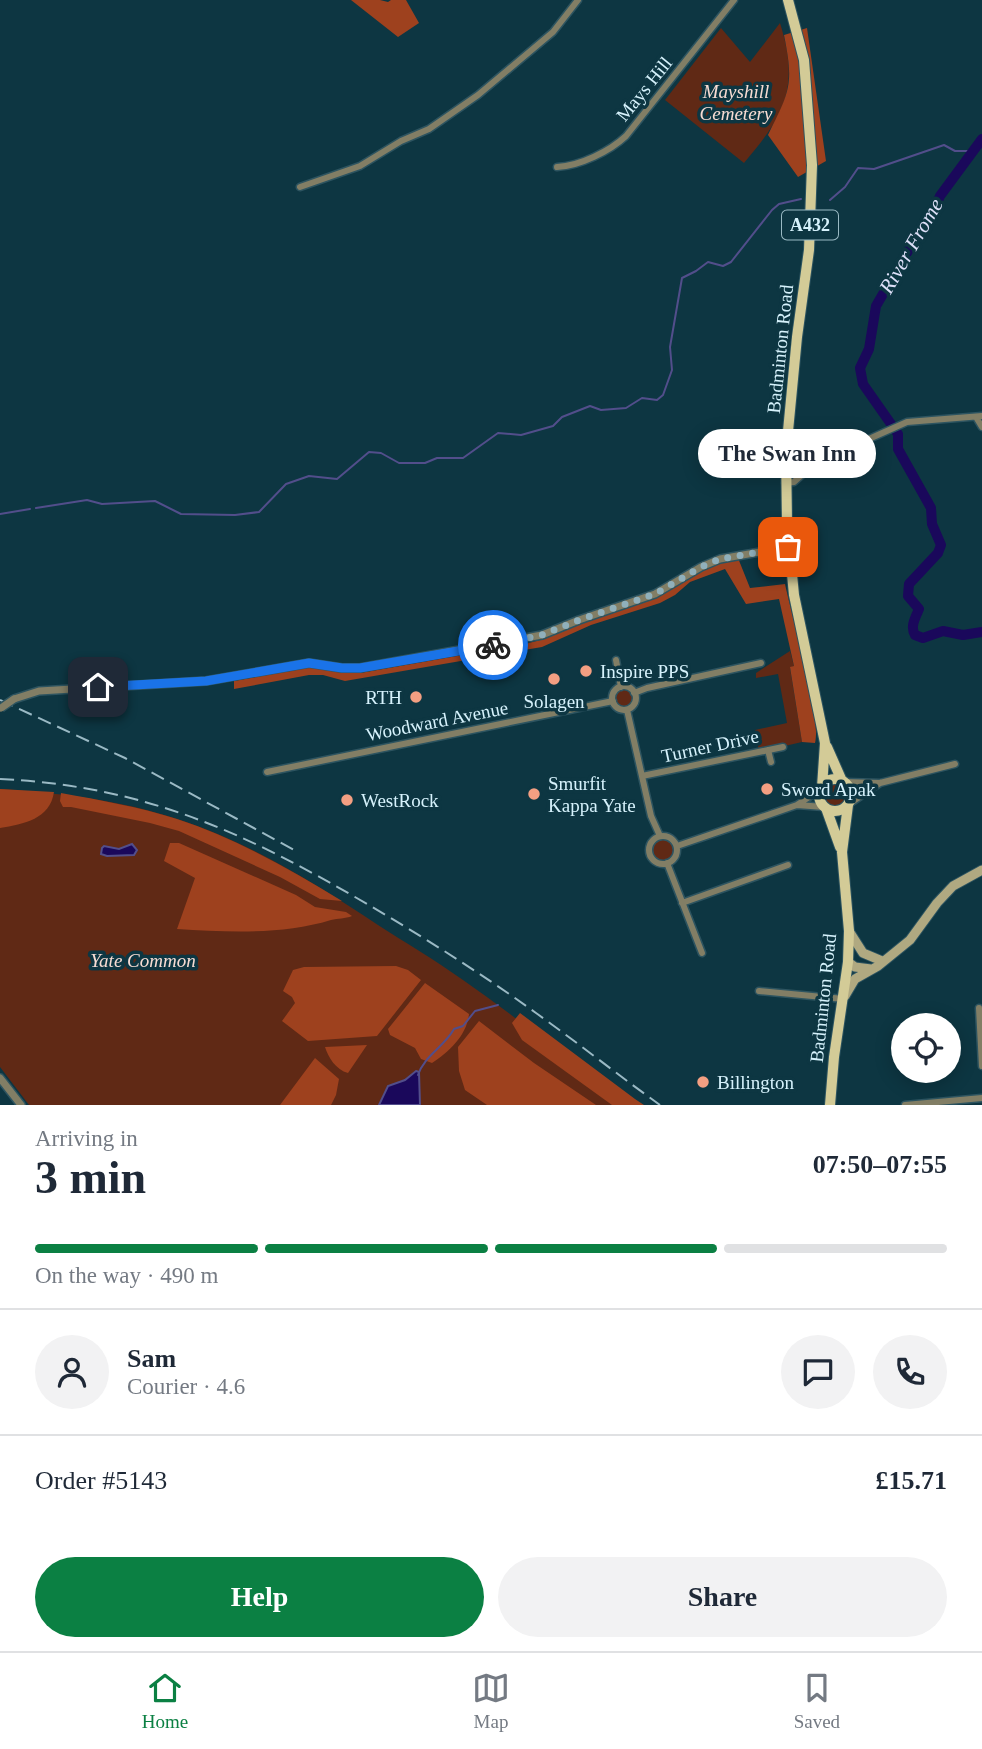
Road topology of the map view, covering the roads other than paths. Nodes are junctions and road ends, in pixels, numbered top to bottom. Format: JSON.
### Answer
{"nodes":[{"id":1,"x":578,"y":0,"type":"edge"},
{"id":2,"x":734,"y":0,"type":"edge"},
{"id":3,"x":788,"y":0,"type":"edge"},
{"id":4,"x":557,"y":167,"type":"dead end"},
{"id":5,"x":300,"y":187,"type":"dead end"},
{"id":6,"x":979,"y":416,"type":"edge"},
{"id":7,"x":982,"y":427,"type":"edge"},
{"id":8,"x":785,"y":483,"type":"junction"},
{"id":9,"x":788,"y":547,"type":"junction"},
{"id":10,"x":616,"y":660,"type":"dead end"},
{"id":11,"x":761,"y":663,"type":"dead end"},
{"id":12,"x":621,"y":687,"type":"junction"},
{"id":13,"x":634,"y":693,"type":"junction"},
{"id":14,"x":613,"y":701,"type":"junction"},
{"id":15,"x":0,"y":708,"type":"edge"},
{"id":16,"x":627,"y":710,"type":"junction"},
{"id":17,"x":825,"y":743,"type":"junction"},
{"id":18,"x":783,"y":747,"type":"dead end"},
{"id":19,"x":768,"y":750,"type":"junction"},
{"id":20,"x":771,"y":762,"type":"dead end"},
{"id":21,"x":955,"y":764,"type":"dead end"},
{"id":22,"x":268,"y":772,"type":"dead end"},
{"id":23,"x":642,"y":776,"type":"junction"},
{"id":24,"x":844,"y":781,"type":"junction"},
{"id":25,"x":880,"y":783,"type":"junction"},
{"id":26,"x":821,"y":788,"type":"junction"},
{"id":27,"x":849,"y":804,"type":"junction"},
{"id":28,"x":797,"y":805,"type":"junction"},
{"id":29,"x":825,"y":808,"type":"junction"},
{"id":30,"x":660,"y":836,"type":"junction"},
{"id":31,"x":677,"y":846,"type":"junction"},
{"id":32,"x":842,"y":852,"type":"junction"},
{"id":33,"x":667,"y":863,"type":"junction"},
{"id":34,"x":788,"y":865,"type":"dead end"},
{"id":35,"x":982,"y":870,"type":"edge"},
{"id":36,"x":682,"y":903,"type":"junction"},
{"id":37,"x":849,"y":931,"type":"junction"},
{"id":38,"x":702,"y":953,"type":"dead end"},
{"id":39,"x":868,"y":957,"type":"junction"},
{"id":40,"x":881,"y":961,"type":"junction"},
{"id":41,"x":848,"y":962,"type":"junction"},
{"id":42,"x":873,"y":969,"type":"junction"},
{"id":43,"x":758,"y":991,"type":"dead end"},
{"id":44,"x":844,"y":998,"type":"junction"},
{"id":45,"x":979,"y":1008,"type":"dead end"},
{"id":46,"x":982,"y":1066,"type":"edge"},
{"id":47,"x":0,"y":1078,"type":"edge"},
{"id":48,"x":982,"y":1098,"type":"edge"},
{"id":49,"x":21,"y":1105,"type":"edge"},
{"id":50,"x":830,"y":1105,"type":"edge"},
{"id":51,"x":905,"y":1105,"type":"edge"}],
"edges":[{"from":1,"to":5,"type":"street"},
{"from":2,"to":4,"type":"street","name":"Mays Hill"},
{"from":3,"to":8,"type":"main road","name":"Badminton Road","number":"A432"},
{"from":6,"to":7,"type":"street"},
{"from":6,"to":8,"type":"street"},
{"from":8,"to":9,"type":"main road","name":"Badminton Road","number":"A432"},
{"from":9,"to":15,"type":"street","bridge":true},
{"from":9,"to":17,"type":"main road","name":"Badminton Road","number":"A432"},
{"from":10,"to":12,"type":"street"},
{"from":11,"to":13,"type":"street"},
{"from":12,"to":13,"type":"street"},
{"from":12,"to":14,"type":"street"},
{"from":13,"to":16,"type":"street"},
{"from":14,"to":16,"type":"street"},
{"from":14,"to":22,"type":"street","name":"Woodward Avenue"},
{"from":16,"to":23,"type":"street"},
{"from":17,"to":24,"type":"main road","name":"Badminton Road","number":"A432"},
{"from":17,"to":26,"type":"main road","name":"Badminton Road","number":"A432"},
{"from":18,"to":19,"type":"street","name":"Turner Drive"},
{"from":19,"to":20,"type":"street"},
{"from":19,"to":23,"type":"street","name":"Turner Drive"},
{"from":21,"to":25,"type":"street"},
{"from":23,"to":30,"type":"street"},
{"from":24,"to":25,"type":"street"},
{"from":24,"to":26,"type":"main road"},
{"from":24,"to":27,"type":"main road"},
{"from":25,"to":27,"type":"street"},
{"from":26,"to":28,"type":"street"},
{"from":26,"to":29,"type":"main road"},
{"from":27,"to":29,"type":"main road"},
{"from":27,"to":32,"type":"main road","name":"Badminton Road"},
{"from":28,"to":29,"type":"street"},
{"from":28,"to":31,"type":"street"},
{"from":29,"to":32,"type":"main road","name":"Badminton Road"},
{"from":30,"to":31,"type":"street"},
{"from":30,"to":33,"type":"street"},
{"from":31,"to":33,"type":"street"},
{"from":32,"to":37,"type":"main road","name":"Badminton Road"},
{"from":33,"to":36,"type":"street"},
{"from":34,"to":36,"type":"street"},
{"from":35,"to":40,"type":"main road"},
{"from":36,"to":38,"type":"street"},
{"from":37,"to":39,"type":"main road"},
{"from":37,"to":41,"type":"main road","name":"Badminton Road"},
{"from":39,"to":40,"type":"main road"},
{"from":39,"to":41,"type":"main road"},
{"from":40,"to":42,"type":"main road"},
{"from":41,"to":42,"type":"main road"},
{"from":41,"to":44,"type":"main road","name":"Badminton Road"},
{"from":42,"to":44,"type":"main road"},
{"from":43,"to":44,"type":"street"},
{"from":44,"to":50,"type":"main road","name":"Badminton Road"},
{"from":45,"to":46,"type":"street"},
{"from":47,"to":49,"type":"street"},
{"from":48,"to":51,"type":"street"}]}
